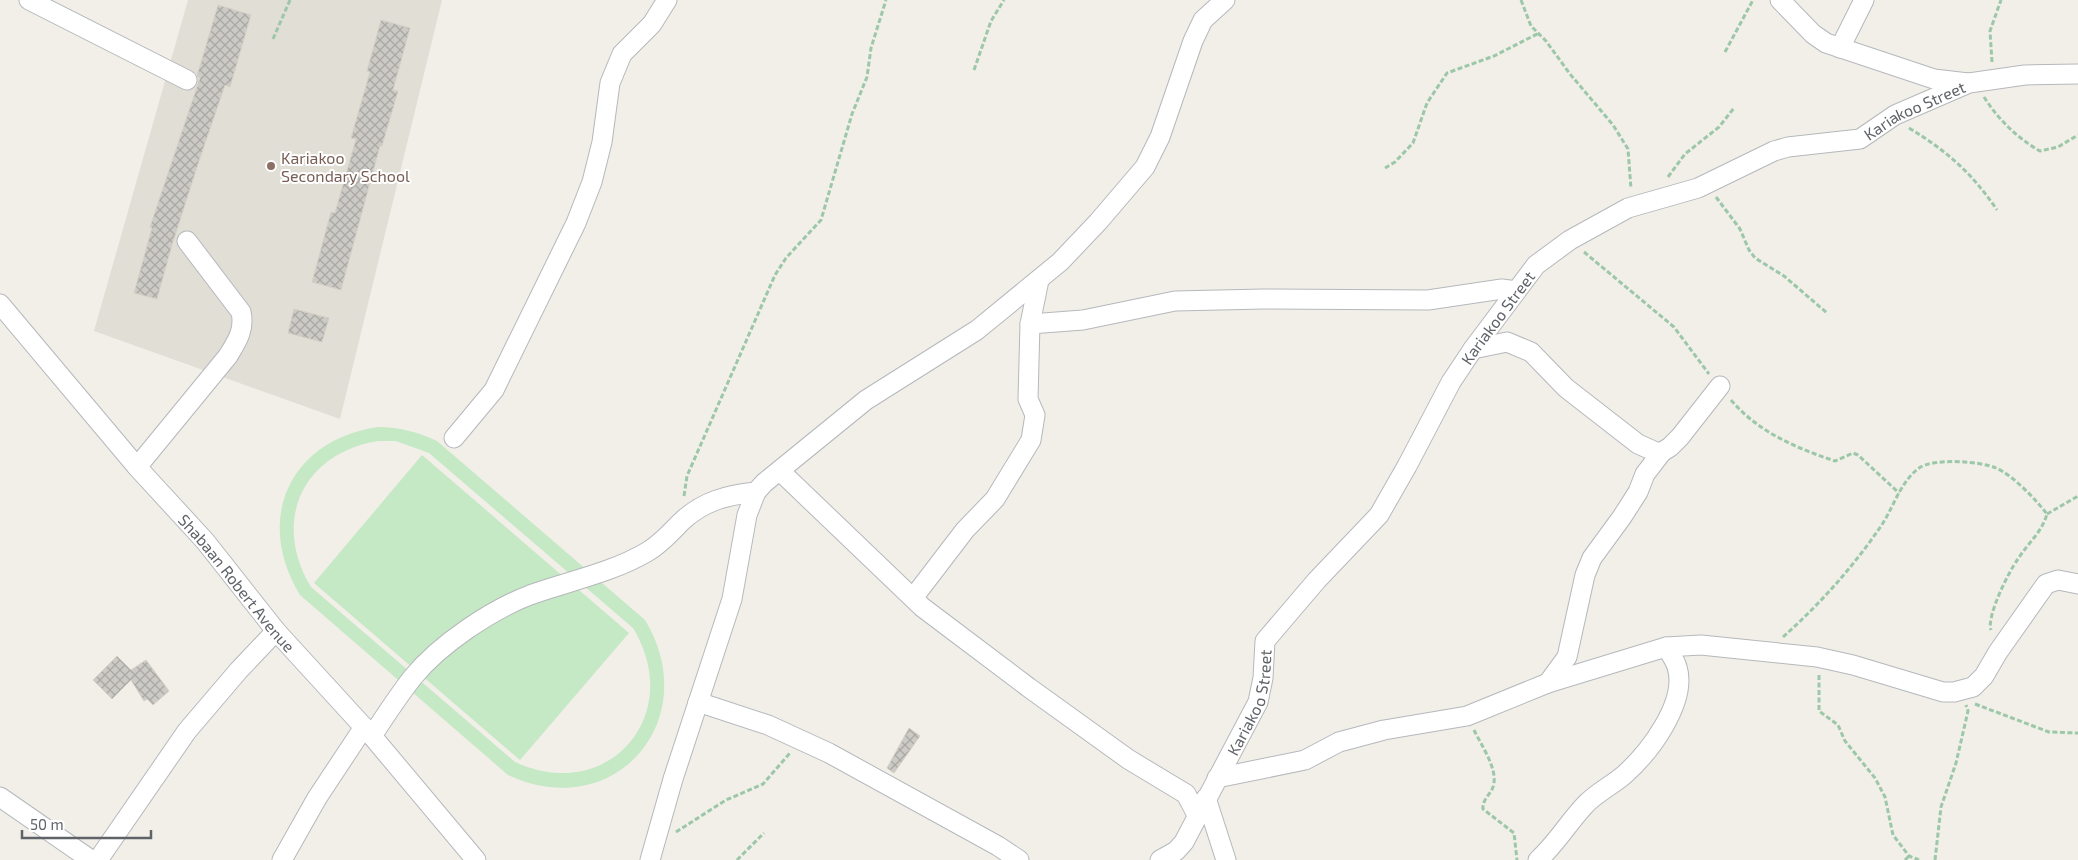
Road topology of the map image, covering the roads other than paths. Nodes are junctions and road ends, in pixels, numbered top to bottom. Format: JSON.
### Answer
{"nodes":[{"id":1,"x":29,"y":0,"type":"edge"},
{"id":2,"x":667,"y":0,"type":"edge"},
{"id":3,"x":1225,"y":0,"type":"edge"},
{"id":4,"x":1780,"y":0,"type":"edge"},
{"id":5,"x":1864,"y":0,"type":"edge"},
{"id":6,"x":1840,"y":48,"type":"junction"},
{"id":7,"x":2078,"y":74,"type":"edge"},
{"id":8,"x":187,"y":80,"type":"dead end"},
{"id":9,"x":1978,"y":81,"type":"junction"},
{"id":10,"x":187,"y":241,"type":"dead end"},
{"id":11,"x":1039,"y":280,"type":"junction"},
{"id":12,"x":1516,"y":291,"type":"junction"},
{"id":13,"x":0,"y":304,"type":"edge"},
{"id":14,"x":1030,"y":324,"type":"junction"},
{"id":15,"x":1472,"y":349,"type":"junction"},
{"id":16,"x":1720,"y":386,"type":"dead end"},
{"id":17,"x":454,"y":438,"type":"dead end"},
{"id":18,"x":1662,"y":452,"type":"junction"},
{"id":19,"x":137,"y":467,"type":"junction"},
{"id":20,"x":780,"y":471,"type":"junction"},
{"id":21,"x":756,"y":492,"type":"junction"},
{"id":22,"x":2078,"y":584,"type":"edge"},
{"id":23,"x":913,"y":598,"type":"junction"},
{"id":24,"x":276,"y":631,"type":"junction"},
{"id":25,"x":1666,"y":647,"type":"junction"},
{"id":26,"x":1548,"y":682,"type":"junction"},
{"id":27,"x":698,"y":702,"type":"junction"},
{"id":28,"x":368,"y":732,"type":"junction"},
{"id":29,"x":1217,"y":778,"type":"junction"},
{"id":30,"x":0,"y":798,"type":"edge"},
{"id":31,"x":1206,"y":798,"type":"junction"},
{"id":32,"x":1197,"y":815,"type":"junction"},
{"id":33,"x":91,"y":860,"type":"edge"},
{"id":34,"x":98,"y":860,"type":"edge"},
{"id":35,"x":282,"y":860,"type":"edge"},
{"id":36,"x":476,"y":860,"type":"edge"},
{"id":37,"x":650,"y":860,"type":"edge"},
{"id":38,"x":1019,"y":860,"type":"edge"},
{"id":39,"x":1160,"y":860,"type":"edge"},
{"id":40,"x":1226,"y":860,"type":"edge"},
{"id":41,"x":1538,"y":860,"type":"edge"}],
"edges":[{"from":1,"to":8,"type":"street"},
{"from":2,"to":17,"type":"street"},
{"from":3,"to":11,"type":"street"},
{"from":4,"to":6,"type":"street"},
{"from":5,"to":6,"type":"street"},
{"from":6,"to":9,"type":"street"},
{"from":7,"to":9,"type":"street","name":"Kariakoo Street"},
{"from":9,"to":12,"type":"street","name":"Kariakoo Street"},
{"from":10,"to":19,"type":"street"},
{"from":11,"to":14,"type":"street"},
{"from":11,"to":20,"type":"street"},
{"from":12,"to":14,"type":"street"},
{"from":12,"to":15,"type":"street","name":"Kariakoo Street"},
{"from":13,"to":19,"type":"street","name":"Shabaan Robert Avenue"},
{"from":14,"to":23,"type":"street"},
{"from":15,"to":18,"type":"street"},
{"from":15,"to":29,"type":"street","name":"Kariakoo Street"},
{"from":16,"to":18,"type":"street"},
{"from":18,"to":26,"type":"street"},
{"from":19,"to":24,"type":"street","name":"Shabaan Robert Avenue"},
{"from":20,"to":21,"type":"street"},
{"from":20,"to":23,"type":"street"},
{"from":21,"to":27,"type":"street"},
{"from":21,"to":28,"type":"street"},
{"from":22,"to":25,"type":"street"},
{"from":23,"to":32,"type":"street"},
{"from":24,"to":28,"type":"street","name":"Shabaan Robert Avenue"},
{"from":24,"to":34,"type":"street"},
{"from":25,"to":26,"type":"street"},
{"from":25,"to":41,"type":"street"},
{"from":26,"to":29,"type":"street"},
{"from":27,"to":37,"type":"street"},
{"from":27,"to":38,"type":"street"},
{"from":28,"to":35,"type":"street"},
{"from":28,"to":36,"type":"street","name":"Shabaan Robert Avenue"},
{"from":29,"to":31,"type":"street","name":"Kariakoo Street"},
{"from":30,"to":33,"type":"street"},
{"from":31,"to":32,"type":"street","name":"Kariakoo Street"},
{"from":31,"to":40,"type":"street"},
{"from":32,"to":39,"type":"street","name":"Kariakoo Street"}]}
